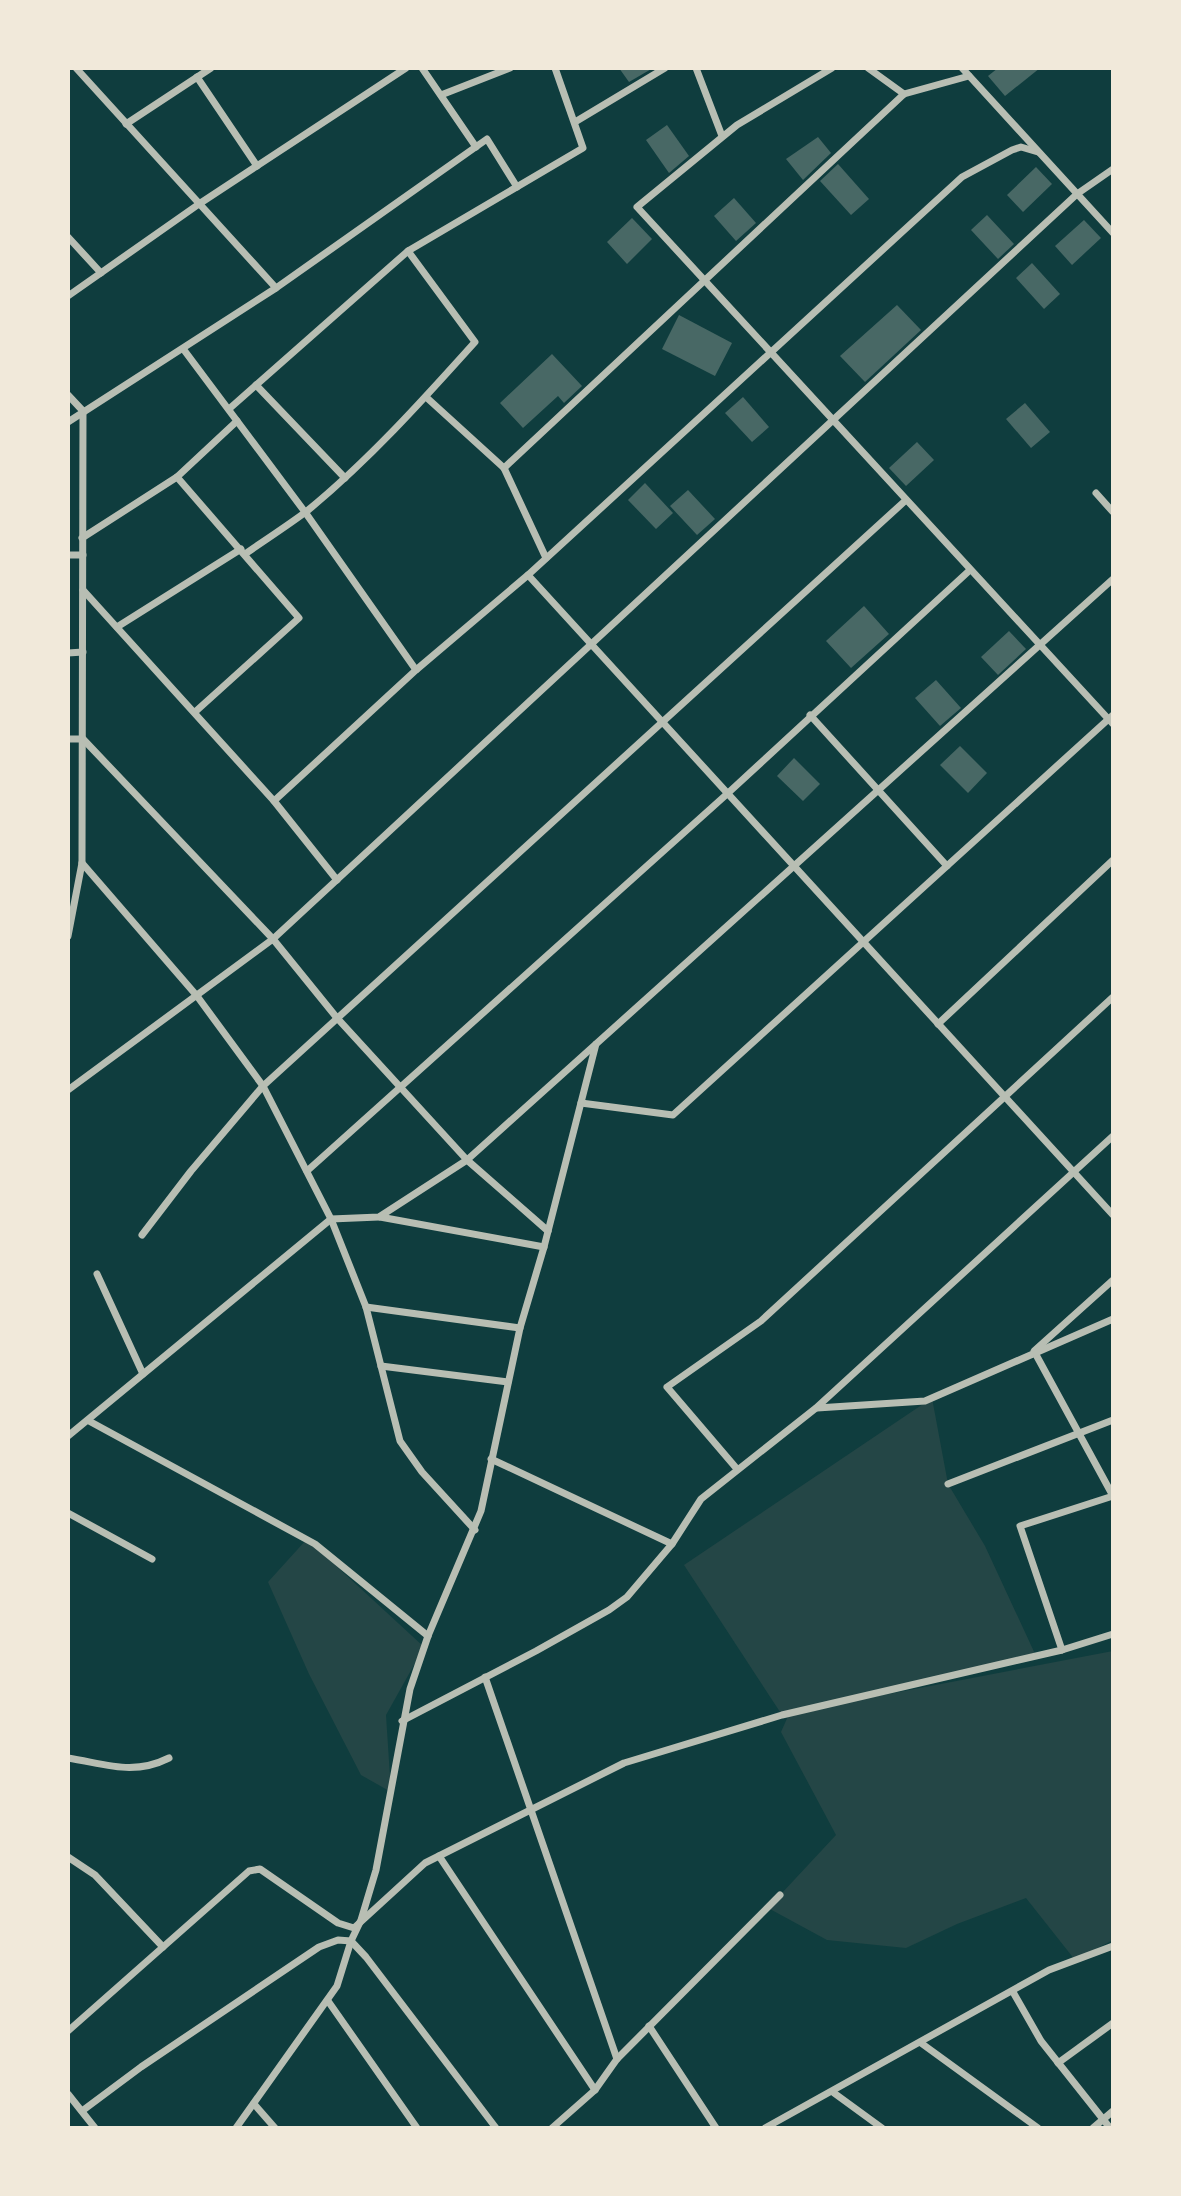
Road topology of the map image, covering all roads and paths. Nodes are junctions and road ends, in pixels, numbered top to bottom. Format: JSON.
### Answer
{"nodes":[{"id":1,"x":76,"y":68,"type":"edge"},
{"id":2,"x":211,"y":68,"type":"edge"},
{"id":3,"x":406,"y":68,"type":"edge"},
{"id":4,"x":422,"y":68,"type":"edge"},
{"id":5,"x":510,"y":68,"type":"edge"},
{"id":6,"x":555,"y":68,"type":"edge"},
{"id":7,"x":665,"y":68,"type":"edge"},
{"id":8,"x":696,"y":68,"type":"edge"},
{"id":9,"x":832,"y":68,"type":"edge"},
{"id":10,"x":868,"y":68,"type":"edge"},
{"id":11,"x":962,"y":68,"type":"edge"},
{"id":12,"x":969,"y":76,"type":"junction"},
{"id":13,"x":197,"y":77,"type":"junction"},
{"id":14,"x":904,"y":94,"type":"junction"},
{"id":15,"x":441,"y":95,"type":"junction"},
{"id":16,"x":575,"y":122,"type":"junction"},
{"id":17,"x":127,"y":124,"type":"junction"},
{"id":18,"x":722,"y":136,"type":"junction"},
{"id":19,"x":477,"y":147,"type":"junction"},
{"id":20,"x":1038,"y":152,"type":"junction"},
{"id":21,"x":257,"y":166,"type":"junction"},
{"id":22,"x":1113,"y":169,"type":"edge"},
{"id":23,"x":517,"y":187,"type":"junction"},
{"id":24,"x":1077,"y":194,"type":"junction"},
{"id":25,"x":199,"y":204,"type":"junction"},
{"id":26,"x":1113,"y":233,"type":"edge"},
{"id":27,"x":68,"y":237,"type":"edge"},
{"id":28,"x":408,"y":251,"type":"junction"},
{"id":29,"x":101,"y":273,"type":"junction"},
{"id":30,"x":706,"y":281,"type":"junction"},
{"id":31,"x":276,"y":288,"type":"junction"},
{"id":32,"x":68,"y":296,"type":"edge"},
{"id":33,"x":184,"y":350,"type":"junction"},
{"id":34,"x":771,"y":352,"type":"junction"},
{"id":35,"x":256,"y":385,"type":"junction"},
{"id":36,"x":68,"y":396,"type":"edge"},
{"id":37,"x":426,"y":397,"type":"junction"},
{"id":38,"x":229,"y":409,"type":"junction"},
{"id":39,"x":83,"y":411,"type":"junction"},
{"id":40,"x":833,"y":420,"type":"junction"},
{"id":41,"x":237,"y":421,"type":"junction"},
{"id":42,"x":68,"y":422,"type":"edge"},
{"id":43,"x":504,"y":468,"type":"junction"},
{"id":44,"x":177,"y":477,"type":"junction"},
{"id":45,"x":345,"y":478,"type":"junction"},
{"id":46,"x":1096,"y":493,"type":"dead end"},
{"id":47,"x":906,"y":500,"type":"junction"},
{"id":48,"x":305,"y":512,"type":"junction"},
{"id":49,"x":1113,"y":512,"type":"edge"},
{"id":50,"x":82,"y":538,"type":"junction"},
{"id":51,"x":243,"y":552,"type":"junction"},
{"id":52,"x":68,"y":555,"type":"edge"},
{"id":53,"x":83,"y":555,"type":"junction"},
{"id":54,"x":546,"y":558,"type":"junction"},
{"id":55,"x":971,"y":570,"type":"junction"},
{"id":56,"x":527,"y":575,"type":"junction"},
{"id":57,"x":1113,"y":579,"type":"edge"},
{"id":58,"x":83,"y":590,"type":"junction"},
{"id":59,"x":117,"y":627,"type":"junction"},
{"id":60,"x":591,"y":645,"type":"junction"},
{"id":61,"x":1040,"y":645,"type":"junction"},
{"id":62,"x":83,"y":652,"type":"junction"},
{"id":63,"x":68,"y":653,"type":"edge"},
{"id":64,"x":416,"y":670,"type":"junction"},
{"id":65,"x":194,"y":712,"type":"junction"},
{"id":66,"x":810,"y":715,"type":"junction"},
{"id":67,"x":1111,"y":720,"type":"edge"},
{"id":68,"x":662,"y":722,"type":"junction"},
{"id":69,"x":68,"y":739,"type":"edge"},
{"id":70,"x":83,"y":739,"type":"junction"},
{"id":71,"x":879,"y":790,"type":"junction"},
{"id":72,"x":727,"y":794,"type":"junction"},
{"id":73,"x":274,"y":801,"type":"junction"},
{"id":74,"x":1113,"y":860,"type":"edge"},
{"id":75,"x":82,"y":863,"type":"junction"},
{"id":76,"x":794,"y":866,"type":"junction"},
{"id":77,"x":947,"y":866,"type":"junction"},
{"id":78,"x":337,"y":880,"type":"junction"},
{"id":79,"x":68,"y":936,"type":"edge"},
{"id":80,"x":273,"y":939,"type":"junction"},
{"id":81,"x":864,"y":942,"type":"junction"},
{"id":82,"x":197,"y":996,"type":"junction"},
{"id":83,"x":1113,"y":997,"type":"edge"},
{"id":84,"x":337,"y":1018,"type":"junction"},
{"id":85,"x":938,"y":1024,"type":"junction"},
{"id":86,"x":596,"y":1043,"type":"junction"},
{"id":87,"x":262,"y":1086,"type":"junction"},
{"id":88,"x":401,"y":1088,"type":"junction"},
{"id":89,"x":68,"y":1090,"type":"edge"},
{"id":90,"x":1005,"y":1097,"type":"junction"},
{"id":91,"x":581,"y":1103,"type":"junction"},
{"id":92,"x":1113,"y":1136,"type":"edge"},
{"id":93,"x":467,"y":1160,"type":"junction"},
{"id":94,"x":307,"y":1171,"type":"junction"},
{"id":95,"x":1074,"y":1172,"type":"junction"},
{"id":96,"x":1113,"y":1215,"type":"edge"},
{"id":97,"x":379,"y":1217,"type":"junction"},
{"id":98,"x":331,"y":1219,"type":"junction"},
{"id":99,"x":548,"y":1231,"type":"junction"},
{"id":100,"x":142,"y":1235,"type":"dead end"},
{"id":101,"x":544,"y":1247,"type":"junction"},
{"id":102,"x":97,"y":1274,"type":"dead end"},
{"id":103,"x":1113,"y":1280,"type":"edge"},
{"id":104,"x":366,"y":1307,"type":"junction"},
{"id":105,"x":1113,"y":1319,"type":"edge"},
{"id":106,"x":520,"y":1328,"type":"junction"},
{"id":107,"x":1034,"y":1351,"type":"junction"},
{"id":108,"x":381,"y":1366,"type":"junction"},
{"id":109,"x":143,"y":1374,"type":"junction"},
{"id":110,"x":508,"y":1382,"type":"junction"},
{"id":111,"x":816,"y":1408,"type":"junction"},
{"id":112,"x":1113,"y":1420,"type":"edge"},
{"id":113,"x":89,"y":1421,"type":"junction"},
{"id":114,"x":1077,"y":1434,"type":"junction"},
{"id":115,"x":68,"y":1436,"type":"edge"},
{"id":116,"x":491,"y":1460,"type":"junction"},
{"id":117,"x":737,"y":1469,"type":"junction"},
{"id":118,"x":948,"y":1484,"type":"dead end"},
{"id":119,"x":1113,"y":1496,"type":"edge"},
{"id":120,"x":68,"y":1513,"type":"edge"},
{"id":121,"x":475,"y":1530,"type":"junction"},
{"id":122,"x":672,"y":1544,"type":"junction"},
{"id":123,"x":152,"y":1559,"type":"dead end"},
{"id":124,"x":1113,"y":1634,"type":"edge"},
{"id":125,"x":428,"y":1636,"type":"junction"},
{"id":126,"x":1062,"y":1650,"type":"junction"},
{"id":127,"x":485,"y":1677,"type":"junction"},
{"id":128,"x":402,"y":1721,"type":"junction"},
{"id":129,"x":68,"y":1758,"type":"edge"},
{"id":130,"x":169,"y":1758,"type":"dead end"},
{"id":131,"x":531,"y":1810,"type":"junction"},
{"id":132,"x":439,"y":1856,"type":"junction"},
{"id":133,"x":68,"y":1857,"type":"edge"},
{"id":134,"x":780,"y":1895,"type":"dead end"},
{"id":135,"x":362,"y":1920,"type":"junction"},
{"id":136,"x":351,"y":1941,"type":"junction"},
{"id":137,"x":1113,"y":1946,"type":"edge"},
{"id":138,"x":163,"y":1947,"type":"junction"},
{"id":139,"x":1013,"y":1992,"type":"junction"},
{"id":140,"x":328,"y":2001,"type":"junction"},
{"id":141,"x":1113,"y":2023,"type":"edge"},
{"id":142,"x":649,"y":2026,"type":"junction"},
{"id":143,"x":68,"y":2031,"type":"edge"},
{"id":144,"x":921,"y":2043,"type":"junction"},
{"id":145,"x":617,"y":2059,"type":"junction"},
{"id":146,"x":1058,"y":2063,"type":"junction"},
{"id":147,"x":596,"y":2090,"type":"junction"},
{"id":148,"x":834,"y":2092,"type":"junction"},
{"id":149,"x":68,"y":2094,"type":"edge"},
{"id":150,"x":254,"y":2104,"type":"junction"},
{"id":151,"x":82,"y":2111,"type":"junction"},
{"id":152,"x":1113,"y":2111,"type":"edge"},
{"id":153,"x":1103,"y":2120,"type":"junction"},
{"id":154,"x":95,"y":2128,"type":"edge"},
{"id":155,"x":236,"y":2128,"type":"edge"},
{"id":156,"x":275,"y":2128,"type":"edge"},
{"id":157,"x":417,"y":2128,"type":"edge"},
{"id":158,"x":496,"y":2128,"type":"edge"},
{"id":159,"x":552,"y":2128,"type":"edge"},
{"id":160,"x":716,"y":2128,"type":"edge"},
{"id":161,"x":765,"y":2128,"type":"edge"},
{"id":162,"x":882,"y":2128,"type":"edge"},
{"id":163,"x":1038,"y":2128,"type":"edge"},
{"id":164,"x":1093,"y":2128,"type":"edge"},
{"id":165,"x":1110,"y":2128,"type":"edge"}],
"edges":[{"from":1,"to":17,"type":"street"},
{"from":2,"to":13,"type":"street"},
{"from":3,"to":21,"type":"street"},
{"from":4,"to":15,"type":"street"},
{"from":5,"to":15,"type":"street"},
{"from":6,"to":16,"type":"street"},
{"from":7,"to":16,"type":"street"},
{"from":8,"to":18,"type":"street"},
{"from":9,"to":18,"type":"street"},
{"from":10,"to":14,"type":"street"},
{"from":11,"to":12,"type":"street"},
{"from":12,"to":14,"type":"street"},
{"from":12,"to":20,"type":"street"},
{"from":13,"to":17,"type":"street"},
{"from":13,"to":21,"type":"street"},
{"from":14,"to":30,"type":"street"},
{"from":15,"to":19,"type":"street"},
{"from":16,"to":23,"type":"street"},
{"from":17,"to":25,"type":"street"},
{"from":18,"to":30,"type":"street"},
{"from":19,"to":23,"type":"street"},
{"from":19,"to":31,"type":"street"},
{"from":20,"to":24,"type":"street"},
{"from":20,"to":34,"type":"street"},
{"from":21,"to":25,"type":"street"},
{"from":22,"to":24,"type":"street"},
{"from":23,"to":28,"type":"street"},
{"from":24,"to":26,"type":"street"},
{"from":24,"to":40,"type":"street"},
{"from":25,"to":29,"type":"street"},
{"from":25,"to":31,"type":"street"},
{"from":27,"to":29,"type":"street"},
{"from":28,"to":35,"type":"street"},
{"from":28,"to":37,"type":"street"},
{"from":29,"to":32,"type":"street"},
{"from":30,"to":34,"type":"street"},
{"from":30,"to":43,"type":"street"},
{"from":31,"to":33,"type":"street"},
{"from":33,"to":38,"type":"street"},
{"from":33,"to":39,"type":"street"},
{"from":34,"to":40,"type":"street"},
{"from":34,"to":54,"type":"street"},
{"from":35,"to":38,"type":"street"},
{"from":35,"to":45,"type":"street"},
{"from":36,"to":39,"type":"street"},
{"from":37,"to":43,"type":"street"},
{"from":37,"to":45,"type":"street"},
{"from":38,"to":41,"type":"street"},
{"from":39,"to":42,"type":"street"},
{"from":39,"to":50,"type":"street"},
{"from":40,"to":47,"type":"street"},
{"from":40,"to":60,"type":"street"},
{"from":41,"to":44,"type":"street"},
{"from":41,"to":48,"type":"street"},
{"from":43,"to":54,"type":"street"},
{"from":44,"to":50,"type":"street"},
{"from":44,"to":51,"type":"street"},
{"from":45,"to":48,"type":"street"},
{"from":46,"to":49,"type":"street"},
{"from":47,"to":55,"type":"street"},
{"from":47,"to":68,"type":"street"},
{"from":48,"to":51,"type":"street"},
{"from":48,"to":64,"type":"street"},
{"from":50,"to":53,"type":"street"},
{"from":51,"to":59,"type":"street"},
{"from":51,"to":65,"type":"street"},
{"from":52,"to":53,"type":"street"},
{"from":53,"to":58,"type":"street"},
{"from":54,"to":56,"type":"street"},
{"from":55,"to":61,"type":"street"},
{"from":55,"to":66,"type":"street"},
{"from":56,"to":60,"type":"street"},
{"from":56,"to":64,"type":"street"},
{"from":57,"to":61,"type":"street"},
{"from":58,"to":59,"type":"street"},
{"from":58,"to":62,"type":"street"},
{"from":59,"to":65,"type":"street"},
{"from":60,"to":68,"type":"street"},
{"from":60,"to":78,"type":"street"},
{"from":61,"to":67,"type":"street"},
{"from":61,"to":71,"type":"street"},
{"from":62,"to":63,"type":"street"},
{"from":62,"to":70,"type":"street"},
{"from":64,"to":73,"type":"street"},
{"from":65,"to":73,"type":"street"},
{"from":66,"to":71,"type":"street"},
{"from":66,"to":72,"type":"street"},
{"from":67,"to":77,"type":"street"},
{"from":68,"to":72,"type":"street"},
{"from":68,"to":84,"type":"street"},
{"from":69,"to":70,"type":"street"},
{"from":70,"to":75,"type":"street"},
{"from":70,"to":80,"type":"street"},
{"from":71,"to":76,"type":"street"},
{"from":71,"to":77,"type":"street"},
{"from":72,"to":76,"type":"street"},
{"from":72,"to":88,"type":"street"},
{"from":73,"to":78,"type":"street"},
{"from":74,"to":85,"type":"street"},
{"from":75,"to":79,"type":"street"},
{"from":75,"to":82,"type":"street"},
{"from":76,"to":81,"type":"street"},
{"from":76,"to":86,"type":"street"},
{"from":77,"to":81,"type":"street"},
{"from":78,"to":80,"type":"street"},
{"from":80,"to":82,"type":"street"},
{"from":80,"to":84,"type":"street"},
{"from":81,"to":85,"type":"street"},
{"from":81,"to":91,"type":"street"},
{"from":82,"to":87,"type":"street"},
{"from":82,"to":89,"type":"street"},
{"from":83,"to":90,"type":"street"},
{"from":84,"to":87,"type":"street"},
{"from":84,"to":88,"type":"street"},
{"from":85,"to":90,"type":"street"},
{"from":86,"to":91,"type":"street"},
{"from":86,"to":93,"type":"street"},
{"from":87,"to":94,"type":"street"},
{"from":87,"to":100,"type":"street"},
{"from":88,"to":93,"type":"street"},
{"from":88,"to":94,"type":"street"},
{"from":90,"to":95,"type":"street"},
{"from":90,"to":117,"type":"street"},
{"from":91,"to":99,"type":"street"},
{"from":92,"to":95,"type":"street"},
{"from":93,"to":97,"type":"street"},
{"from":93,"to":99,"type":"street"},
{"from":94,"to":98,"type":"street"},
{"from":95,"to":96,"type":"street"},
{"from":95,"to":111,"type":"street"},
{"from":97,"to":98,"type":"street"},
{"from":97,"to":101,"type":"street"},
{"from":98,"to":104,"type":"street"},
{"from":98,"to":109,"type":"street"},
{"from":99,"to":101,"type":"street"},
{"from":101,"to":106,"type":"street"},
{"from":102,"to":109,"type":"street"},
{"from":103,"to":107,"type":"street"},
{"from":104,"to":106,"type":"street"},
{"from":104,"to":108,"type":"street"},
{"from":105,"to":107,"type":"street"},
{"from":106,"to":110,"type":"street"},
{"from":107,"to":111,"type":"street"},
{"from":107,"to":114,"type":"street"},
{"from":108,"to":110,"type":"street"},
{"from":108,"to":121,"type":"street"},
{"from":109,"to":113,"type":"street"},
{"from":110,"to":116,"type":"street"},
{"from":111,"to":117,"type":"street"},
{"from":112,"to":114,"type":"street"},
{"from":113,"to":115,"type":"street"},
{"from":113,"to":125,"type":"street"},
{"from":114,"to":118,"type":"street"},
{"from":114,"to":119,"type":"street"},
{"from":116,"to":121,"type":"street"},
{"from":116,"to":122,"type":"street"},
{"from":117,"to":122,"type":"street"},
{"from":119,"to":126,"type":"street"},
{"from":120,"to":123,"type":"street"},
{"from":121,"to":125,"type":"street"},
{"from":122,"to":127,"type":"street"},
{"from":124,"to":126,"type":"street"},
{"from":125,"to":128,"type":"street"},
{"from":126,"to":131,"type":"street"},
{"from":127,"to":128,"type":"street"},
{"from":127,"to":131,"type":"street"},
{"from":128,"to":135,"type":"street"},
{"from":129,"to":130,"type":"street"},
{"from":131,"to":132,"type":"street"},
{"from":131,"to":145,"type":"street"},
{"from":132,"to":135,"type":"street"},
{"from":132,"to":147,"type":"street"},
{"from":133,"to":138,"type":"street"},
{"from":134,"to":142,"type":"street"},
{"from":135,"to":136,"type":"street"},
{"from":135,"to":138,"type":"street"},
{"from":136,"to":140,"type":"street"},
{"from":136,"to":151,"type":"street"},
{"from":136,"to":158,"type":"street"},
{"from":137,"to":139,"type":"street"},
{"from":138,"to":143,"type":"street"},
{"from":139,"to":144,"type":"street"},
{"from":139,"to":146,"type":"street"},
{"from":140,"to":150,"type":"street"},
{"from":140,"to":157,"type":"street"},
{"from":141,"to":146,"type":"street"},
{"from":142,"to":145,"type":"street"},
{"from":142,"to":160,"type":"street"},
{"from":144,"to":148,"type":"street"},
{"from":144,"to":163,"type":"street"},
{"from":145,"to":147,"type":"street"},
{"from":146,"to":153,"type":"street"},
{"from":147,"to":159,"type":"street"},
{"from":148,"to":161,"type":"street"},
{"from":148,"to":162,"type":"street"},
{"from":149,"to":151,"type":"street"},
{"from":150,"to":155,"type":"street"},
{"from":150,"to":156,"type":"street"},
{"from":151,"to":154,"type":"street"},
{"from":152,"to":153,"type":"street"},
{"from":153,"to":164,"type":"street"},
{"from":153,"to":165,"type":"street"}]}
